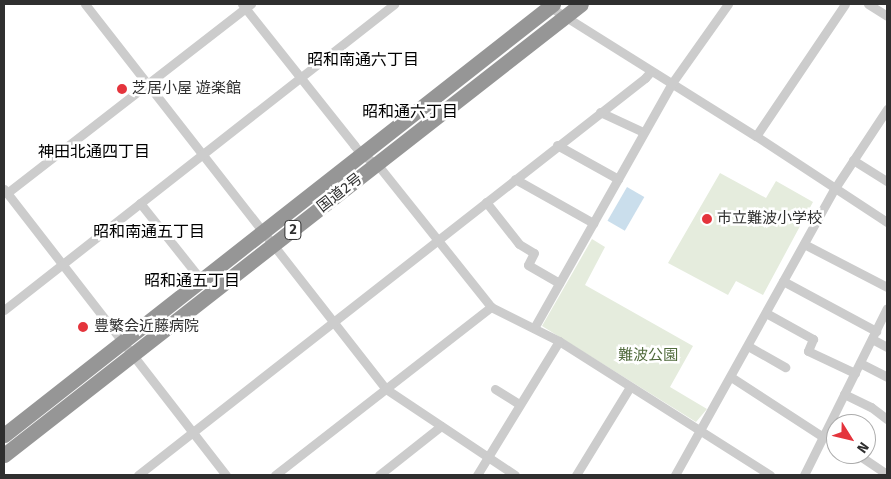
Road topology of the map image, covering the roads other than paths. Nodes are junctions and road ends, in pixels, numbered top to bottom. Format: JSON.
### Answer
{"nodes":[{"id":1,"x":85,"y":4,"type":"edge"},
{"id":2,"x":394,"y":4,"type":"edge"},
{"id":3,"x":581,"y":4,"type":"edge"},
{"id":4,"x":728,"y":4,"type":"edge"},
{"id":5,"x":845,"y":4,"type":"edge"},
{"id":6,"x":868,"y":4,"type":"edge"},
{"id":7,"x":246,"y":5,"type":"edge"},
{"id":8,"x":551,"y":5,"type":"edge"},
{"id":9,"x":565,"y":16,"type":"junction"},
{"id":10,"x":887,"y":16,"type":"edge"},
{"id":11,"x":651,"y":71,"type":"junction"},
{"id":12,"x":300,"y":77,"type":"junction"},
{"id":13,"x":672,"y":83,"type":"junction"},
{"id":14,"x":148,"y":84,"type":"junction"},
{"id":15,"x":887,"y":109,"type":"edge"},
{"id":16,"x":600,"y":112,"type":"junction"},
{"id":17,"x":884,"y":121,"type":"edge"},
{"id":18,"x":644,"y":132,"type":"junction"},
{"id":19,"x":756,"y":136,"type":"junction"},
{"id":20,"x":557,"y":145,"type":"junction"},
{"id":21,"x":203,"y":153,"type":"junction"},
{"id":22,"x":362,"y":155,"type":"junction"},
{"id":23,"x":853,"y":160,"type":"junction"},
{"id":24,"x":377,"y":164,"type":"junction"},
{"id":25,"x":618,"y":178,"type":"junction"},
{"id":26,"x":515,"y":179,"type":"junction"},
{"id":27,"x":887,"y":182,"type":"edge"},
{"id":28,"x":835,"y":188,"type":"junction"},
{"id":29,"x":6,"y":195,"type":"edge"},
{"id":30,"x":486,"y":202,"type":"junction"},
{"id":31,"x":140,"y":203,"type":"junction"},
{"id":32,"x":887,"y":222,"type":"edge"},
{"id":33,"x":593,"y":223,"type":"junction"},
{"id":34,"x":264,"y":232,"type":"junction"},
{"id":35,"x":437,"y":240,"type":"junction"},
{"id":36,"x":274,"y":244,"type":"junction"},
{"id":37,"x":804,"y":244,"type":"junction"},
{"id":38,"x":61,"y":265,"type":"junction"},
{"id":39,"x":202,"y":281,"type":"junction"},
{"id":40,"x":783,"y":281,"type":"junction"},
{"id":41,"x":559,"y":283,"type":"junction"},
{"id":42,"x":887,"y":287,"type":"edge"},
{"id":43,"x":491,"y":307,"type":"junction"},
{"id":44,"x":887,"y":308,"type":"edge"},
{"id":45,"x":4,"y":310,"type":"edge"},
{"id":46,"x":766,"y":313,"type":"junction"},
{"id":47,"x":333,"y":321,"type":"junction"},
{"id":48,"x":534,"y":328,"type":"junction"},
{"id":49,"x":874,"y":335,"type":"junction"},
{"id":50,"x":559,"y":341,"type":"junction"},
{"id":51,"x":124,"y":342,"type":"junction"},
{"id":52,"x":748,"y":346,"type":"junction"},
{"id":53,"x":887,"y":347,"type":"edge"},
{"id":54,"x":133,"y":354,"type":"junction"},
{"id":55,"x":860,"y":363,"type":"junction"},
{"id":56,"x":785,"y":367,"type":"dead end"},
{"id":57,"x":855,"y":373,"type":"junction"},
{"id":58,"x":731,"y":377,"type":"junction"},
{"id":59,"x":887,"y":377,"type":"edge"},
{"id":60,"x":630,"y":386,"type":"junction"},
{"id":61,"x":495,"y":388,"type":"dead end"},
{"id":62,"x":386,"y":389,"type":"junction"},
{"id":63,"x":844,"y":394,"type":"junction"},
{"id":64,"x":520,"y":404,"type":"junction"},
{"id":65,"x":887,"y":419,"type":"edge"},
{"id":66,"x":441,"y":426,"type":"junction"},
{"id":67,"x":700,"y":432,"type":"junction"},
{"id":68,"x":192,"y":433,"type":"junction"},
{"id":69,"x":824,"y":435,"type":"junction"},
{"id":70,"x":4,"y":436,"type":"edge"},
{"id":71,"x":4,"y":455,"type":"edge"},
{"id":72,"x":488,"y":457,"type":"junction"},
{"id":73,"x":872,"y":464,"type":"edge"},
{"id":74,"x":887,"y":474,"type":"edge"},
{"id":75,"x":138,"y":475,"type":"edge"},
{"id":76,"x":226,"y":475,"type":"edge"},
{"id":77,"x":275,"y":475,"type":"edge"},
{"id":78,"x":379,"y":475,"type":"edge"},
{"id":79,"x":477,"y":475,"type":"edge"},
{"id":80,"x":515,"y":475,"type":"edge"},
{"id":81,"x":576,"y":475,"type":"edge"},
{"id":82,"x":675,"y":475,"type":"edge"},
{"id":83,"x":770,"y":475,"type":"edge"},
{"id":84,"x":804,"y":475,"type":"edge"}],
"edges":[{"from":1,"to":14,"type":"street"},
{"from":2,"to":12,"type":"street"},
{"from":3,"to":9,"type":"highway","name":"国道2号","number":"2"},
{"from":4,"to":13,"type":"street"},
{"from":5,"to":19,"type":"street"},
{"from":6,"to":10,"type":"street"},
{"from":7,"to":12,"type":"street"},
{"from":7,"to":14,"type":"street"},
{"from":8,"to":9,"type":"street"},
{"from":8,"to":22,"type":"highway","name":"国道2号","number":"2"},
{"from":9,"to":11,"type":"street"},
{"from":9,"to":24,"type":"highway","name":"国道2号","number":"2"},
{"from":11,"to":13,"type":"street"},
{"from":11,"to":16,"type":"street"},
{"from":12,"to":21,"type":"street"},
{"from":12,"to":22,"type":"street"},
{"from":13,"to":18,"type":"street"},
{"from":13,"to":19,"type":"street"},
{"from":14,"to":21,"type":"street"},
{"from":14,"to":29,"type":"street"},
{"from":15,"to":17,"type":"street"},
{"from":16,"to":18,"type":"street"},
{"from":16,"to":20,"type":"street"},
{"from":17,"to":23,"type":"street"},
{"from":18,"to":25,"type":"street"},
{"from":19,"to":28,"type":"street"},
{"from":20,"to":25,"type":"street"},
{"from":20,"to":26,"type":"street"},
{"from":21,"to":31,"type":"street"},
{"from":21,"to":34,"type":"street"},
{"from":22,"to":24,"type":"street"},
{"from":22,"to":34,"type":"highway","name":"国道2号","number":"2"},
{"from":23,"to":27,"type":"street"},
{"from":23,"to":28,"type":"street"},
{"from":24,"to":35,"type":"street"},
{"from":24,"to":36,"type":"highway","name":"国道2号","number":"2"},
{"from":25,"to":33,"type":"street"},
{"from":26,"to":30,"type":"street"},
{"from":26,"to":33,"type":"street"},
{"from":28,"to":32,"type":"street"},
{"from":28,"to":37,"type":"street"},
{"from":29,"to":38,"type":"street"},
{"from":30,"to":35,"type":"street"},
{"from":30,"to":41,"type":"street"},
{"from":31,"to":38,"type":"street"},
{"from":31,"to":39,"type":"street"},
{"from":33,"to":41,"type":"street"},
{"from":34,"to":36,"type":"street"},
{"from":34,"to":39,"type":"highway","name":"国道2号","number":"2"},
{"from":35,"to":43,"type":"street"},
{"from":35,"to":47,"type":"street"},
{"from":36,"to":47,"type":"street"},
{"from":36,"to":54,"type":"highway","name":"国道2号","number":"2"},
{"from":37,"to":40,"type":"street"},
{"from":37,"to":42,"type":"street"},
{"from":38,"to":45,"type":"street"},
{"from":38,"to":51,"type":"street"},
{"from":39,"to":51,"type":"highway","name":"国道2号","number":"2"},
{"from":40,"to":46,"type":"street"},
{"from":40,"to":49,"type":"street"},
{"from":41,"to":48,"type":"street"},
{"from":43,"to":48,"type":"street"},
{"from":43,"to":62,"type":"street"},
{"from":44,"to":49,"type":"street"},
{"from":46,"to":52,"type":"street"},
{"from":46,"to":57,"type":"street"},
{"from":47,"to":62,"type":"street"},
{"from":47,"to":68,"type":"street"},
{"from":48,"to":50,"type":"street"},
{"from":49,"to":53,"type":"street"},
{"from":49,"to":55,"type":"street"},
{"from":50,"to":60,"type":"street"},
{"from":50,"to":64,"type":"street"},
{"from":51,"to":54,"type":"street"},
{"from":51,"to":70,"type":"highway","name":"国道2号","number":"2"},
{"from":52,"to":56,"type":"street"},
{"from":52,"to":58,"type":"street"},
{"from":54,"to":68,"type":"street"},
{"from":54,"to":71,"type":"highway","name":"国道2号","number":"2"},
{"from":55,"to":57,"type":"street"},
{"from":55,"to":59,"type":"street"},
{"from":57,"to":63,"type":"street"},
{"from":58,"to":67,"type":"street"},
{"from":58,"to":69,"type":"street"},
{"from":60,"to":67,"type":"street"},
{"from":60,"to":81,"type":"street"},
{"from":61,"to":64,"type":"street"},
{"from":62,"to":66,"type":"street"},
{"from":62,"to":77,"type":"street"},
{"from":63,"to":65,"type":"street"},
{"from":63,"to":69,"type":"street"},
{"from":64,"to":72,"type":"street"},
{"from":66,"to":72,"type":"street"},
{"from":66,"to":78,"type":"street"},
{"from":67,"to":82,"type":"street"},
{"from":67,"to":83,"type":"street"},
{"from":68,"to":75,"type":"street"},
{"from":68,"to":76,"type":"street"},
{"from":69,"to":84,"type":"street"},
{"from":72,"to":79,"type":"street"},
{"from":72,"to":80,"type":"street"},
{"from":73,"to":74,"type":"street"}]}
